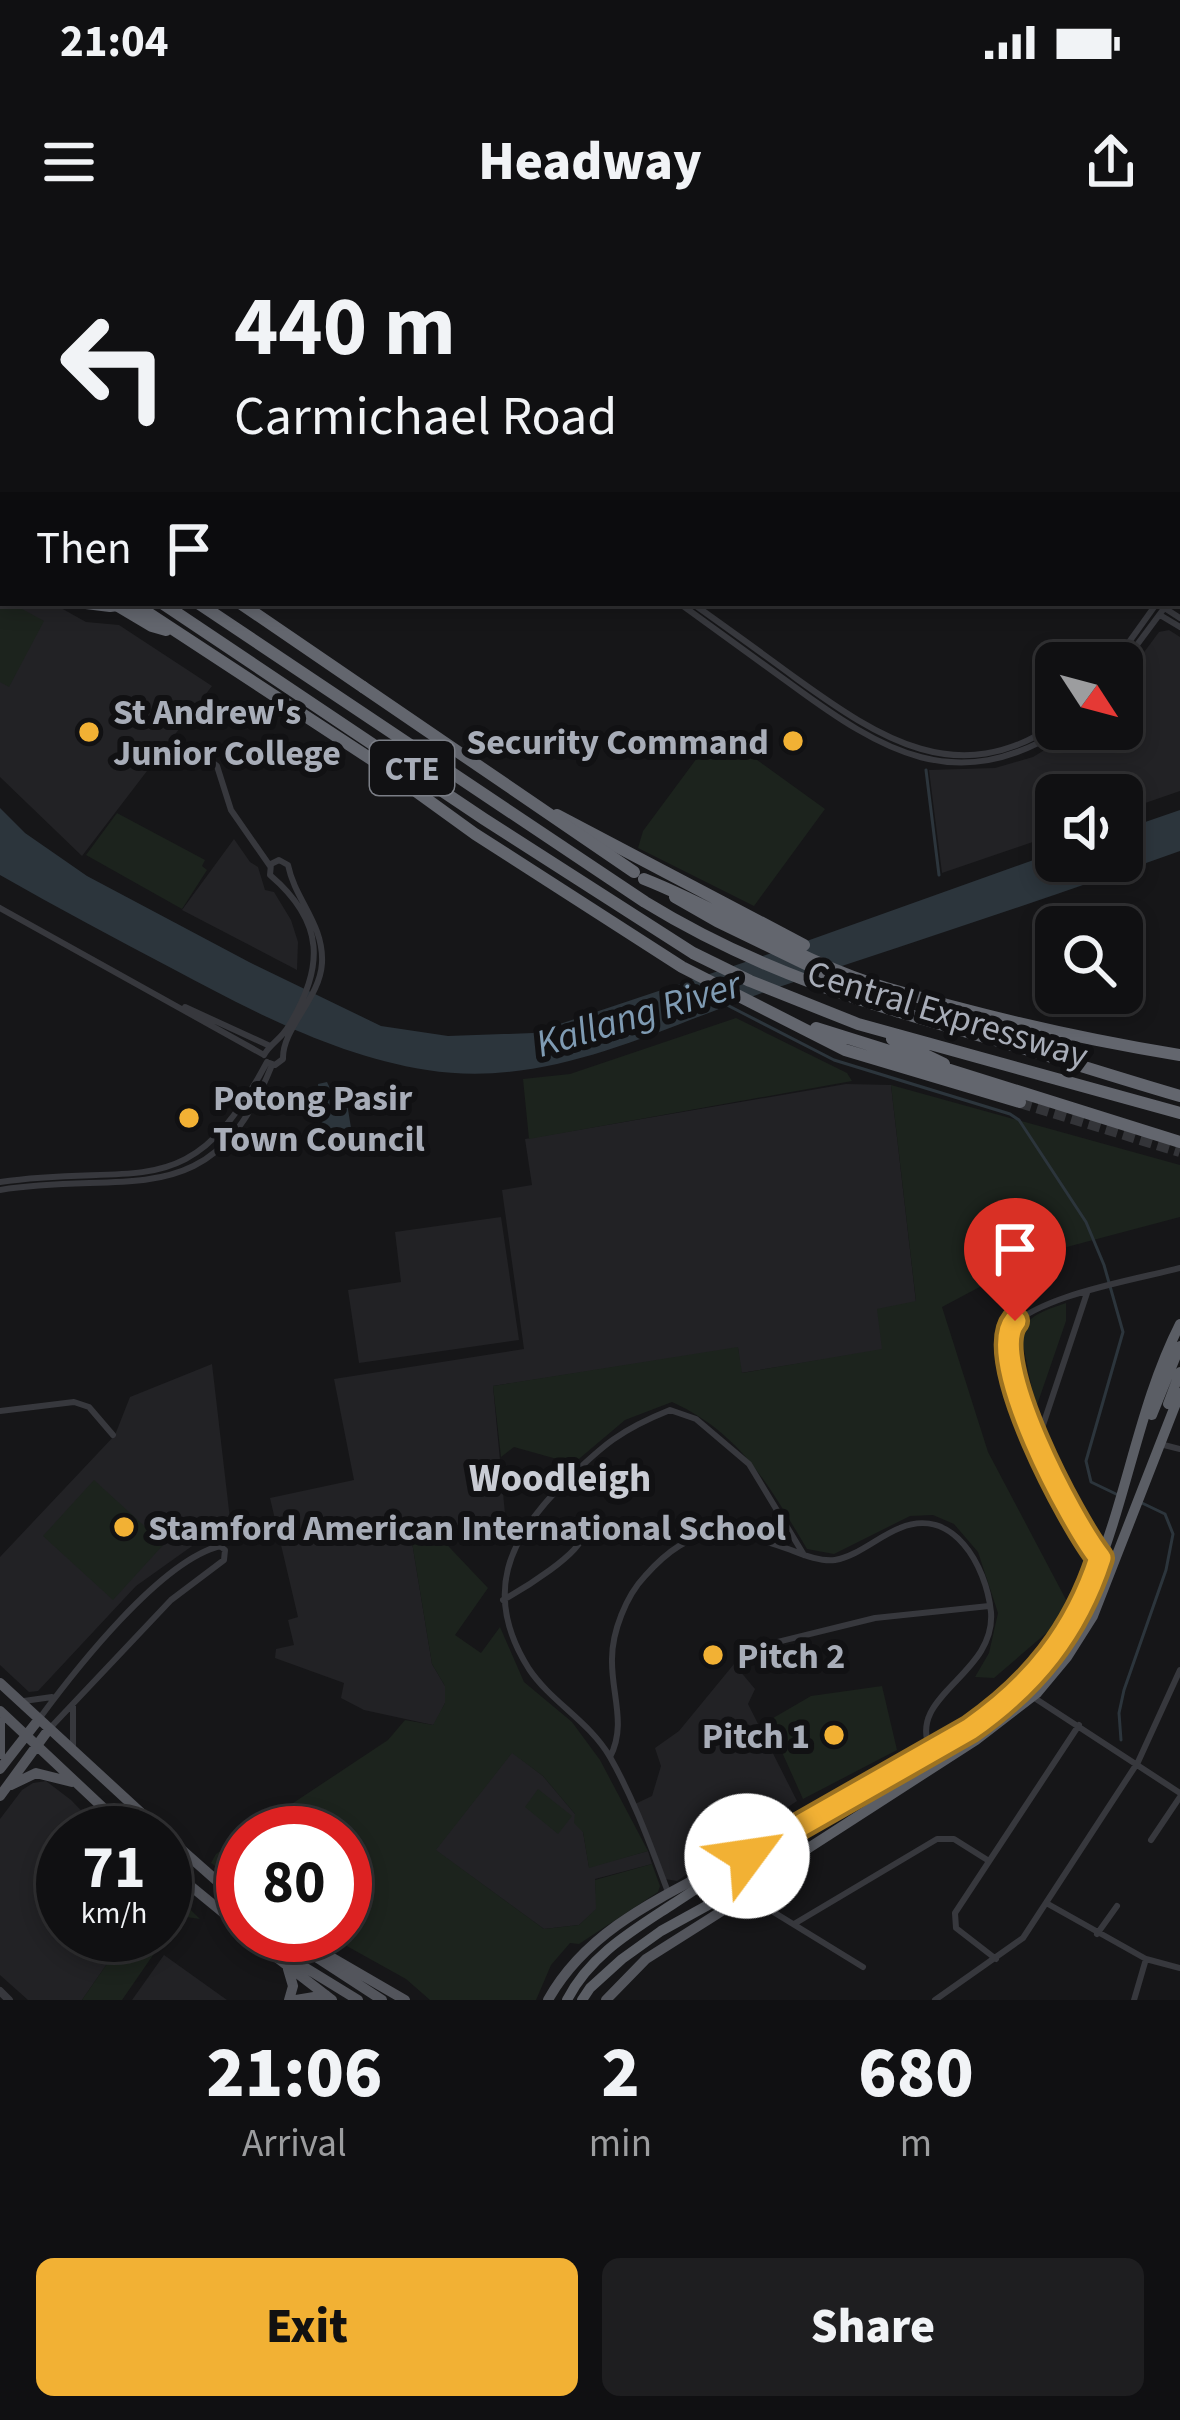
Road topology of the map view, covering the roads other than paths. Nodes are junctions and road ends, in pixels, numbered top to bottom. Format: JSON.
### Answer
{"nodes":[{"id":1,"x":120,"y":606,"type":"edge"},
{"id":2,"x":138,"y":606,"type":"edge"},
{"id":3,"x":166,"y":606,"type":"edge"},
{"id":4,"x":203,"y":606,"type":"edge"},
{"id":5,"x":247,"y":606,"type":"edge"},
{"id":6,"x":684,"y":606,"type":"edge"},
{"id":7,"x":696,"y":606,"type":"edge"},
{"id":8,"x":1161,"y":609,"type":"edge"},
{"id":9,"x":1180,"y":622,"type":"edge"},
{"id":10,"x":173,"y":632,"type":"junction"},
{"id":11,"x":1135,"y":642,"type":"edge"},
{"id":12,"x":1035,"y":738,"type":"edge"},
{"id":13,"x":1035,"y":745,"type":"edge"},
{"id":14,"x":193,"y":748,"type":"dead end"},
{"id":15,"x":421,"y":753,"type":"junction"},
{"id":16,"x":270,"y":866,"type":"junction"},
{"id":17,"x":290,"y":873,"type":"junction"},
{"id":18,"x":280,"y":881,"type":"junction"},
{"id":19,"x":0,"y":908,"type":"edge"},
{"id":20,"x":722,"y":913,"type":"junction"},
{"id":21,"x":316,"y":982,"type":"junction"},
{"id":22,"x":843,"y":990,"type":"junction"},
{"id":23,"x":181,"y":1006,"type":"junction"},
{"id":24,"x":775,"y":1013,"type":"junction"},
{"id":25,"x":858,"y":1024,"type":"junction"},
{"id":26,"x":277,"y":1045,"type":"junction"},
{"id":27,"x":1180,"y":1055,"type":"edge"},
{"id":28,"x":268,"y":1060,"type":"junction"},
{"id":29,"x":971,"y":1076,"type":"junction"},
{"id":30,"x":1180,"y":1096,"type":"edge"},
{"id":31,"x":1020,"y":1102,"type":"tunnel mouth"},
{"id":32,"x":1180,"y":1114,"type":"edge"},
{"id":33,"x":1180,"y":1142,"type":"edge"},
{"id":34,"x":0,"y":1186,"type":"edge"},
{"id":35,"x":1180,"y":1268,"type":"edge"},
{"id":36,"x":1087,"y":1292,"type":"junction"},
{"id":37,"x":1180,"y":1324,"type":"edge"},
{"id":38,"x":1180,"y":1346,"type":"edge"},
{"id":39,"x":1180,"y":1372,"type":"edge"},
{"id":40,"x":1180,"y":1393,"type":"edge"},
{"id":41,"x":0,"y":1411,"type":"edge"},
{"id":42,"x":113,"y":1435,"type":"dead end"},
{"id":43,"x":1037,"y":1443,"type":"junction"},
{"id":44,"x":1158,"y":1444,"type":"junction"},
{"id":45,"x":1180,"y":1449,"type":"edge"},
{"id":46,"x":1130,"y":1498,"type":"junction"},
{"id":47,"x":526,"y":1524,"type":"junction"},
{"id":48,"x":485,"y":1532,"type":"dead end"},
{"id":49,"x":572,"y":1549,"type":"dead end"},
{"id":50,"x":804,"y":1555,"type":"junction"},
{"id":51,"x":1100,"y":1558,"type":"junction"},
{"id":52,"x":149,"y":1594,"type":"junction"},
{"id":53,"x":171,"y":1600,"type":"junction"},
{"id":54,"x":503,"y":1600,"type":"junction"},
{"id":55,"x":989,"y":1606,"type":"junction"},
{"id":56,"x":757,"y":1647,"type":"dead end"},
{"id":57,"x":1180,"y":1670,"type":"edge"},
{"id":58,"x":0,"y":1684,"type":"edge"},
{"id":59,"x":60,"y":1691,"type":"junction"},
{"id":60,"x":1033,"y":1696,"type":"junction"},
{"id":61,"x":18,"y":1700,"type":"junction"},
{"id":62,"x":73,"y":1702,"type":"junction"},
{"id":63,"x":0,"y":1711,"type":"edge"},
{"id":64,"x":39,"y":1719,"type":"junction"},
{"id":65,"x":0,"y":1723,"type":"edge"},
{"id":66,"x":1078,"y":1725,"type":"junction"},
{"id":67,"x":49,"y":1729,"type":"junction"},
{"id":68,"x":31,"y":1740,"type":"junction"},
{"id":69,"x":932,"y":1751,"type":"junction"},
{"id":70,"x":74,"y":1752,"type":"junction"},
{"id":71,"x":0,"y":1754,"type":"edge"},
{"id":72,"x":610,"y":1757,"type":"junction"},
{"id":73,"x":1138,"y":1762,"type":"junction"},
{"id":74,"x":0,"y":1769,"type":"edge"},
{"id":75,"x":80,"y":1785,"type":"junction"},
{"id":76,"x":4,"y":1792,"type":"edge"},
{"id":77,"x":1180,"y":1795,"type":"edge"},
{"id":78,"x":102,"y":1806,"type":"edge"},
{"id":79,"x":133,"y":1806,"type":"edge"},
{"id":80,"x":779,"y":1835,"type":"junction"},
{"id":81,"x":1151,"y":1840,"type":"dead end"},
{"id":82,"x":192,"y":1859,"type":"edge"},
{"id":83,"x":790,"y":1860,"type":"junction"},
{"id":84,"x":989,"y":1861,"type":"junction"},
{"id":85,"x":216,"y":1881,"type":"edge"},
{"id":86,"x":192,"y":1887,"type":"edge"},
{"id":87,"x":669,"y":1893,"type":"junction"},
{"id":88,"x":746,"y":1895,"type":"junction"},
{"id":89,"x":1048,"y":1904,"type":"junction"},
{"id":90,"x":1117,"y":1906,"type":"dead end"},
{"id":91,"x":216,"y":1907,"type":"edge"},
{"id":92,"x":794,"y":1924,"type":"junction"},
{"id":93,"x":1097,"y":1934,"type":"junction"},
{"id":94,"x":996,"y":1959,"type":"junction"},
{"id":95,"x":1146,"y":1959,"type":"junction"},
{"id":96,"x":281,"y":1962,"type":"edge"},
{"id":97,"x":295,"y":1962,"type":"edge"},
{"id":98,"x":328,"y":1962,"type":"edge"},
{"id":99,"x":337,"y":1962,"type":"edge"},
{"id":100,"x":286,"y":1966,"type":"junction"},
{"id":101,"x":862,"y":1967,"type":"dead end"},
{"id":102,"x":1180,"y":1968,"type":"edge"},
{"id":103,"x":0,"y":1991,"type":"edge"},
{"id":104,"x":329,"y":1998,"type":"edge"},
{"id":105,"x":9,"y":2000,"type":"edge"},
{"id":106,"x":292,"y":2000,"type":"edge"},
{"id":107,"x":358,"y":2000,"type":"edge"},
{"id":108,"x":382,"y":2000,"type":"edge"},
{"id":109,"x":405,"y":2000,"type":"edge"},
{"id":110,"x":548,"y":2000,"type":"edge"},
{"id":111,"x":567,"y":2000,"type":"edge"},
{"id":112,"x":582,"y":2000,"type":"edge"},
{"id":113,"x":606,"y":2000,"type":"edge"},
{"id":114,"x":935,"y":2000,"type":"edge"},
{"id":115,"x":1135,"y":2000,"type":"edge"}],
"edges":[{"from":1,"to":10,"type":"highway"},
{"from":2,"to":10,"type":"highway"},
{"from":3,"to":25,"type":"highway","name":"Central Expressway","number":"CTE"},
{"from":4,"to":15,"type":"highway","name":"Central Expressway","number":"CTE"},
{"from":5,"to":20,"type":"highway","bridge":true},
{"from":6,"to":13,"type":"street"},
{"from":7,"to":12,"type":"street"},
{"from":8,"to":9,"type":"street"},
{"from":8,"to":11,"type":"street"},
{"from":10,"to":24,"type":"highway"},
{"from":14,"to":16,"type":"street"},
{"from":15,"to":20,"type":"highway"},
{"from":15,"to":22,"type":"highway","name":"Central Expressway","number":"CTE"},
{"from":16,"to":17,"type":"street"},
{"from":16,"to":18,"type":"street"},
{"from":17,"to":18,"type":"street"},
{"from":17,"to":21,"type":"street"},
{"from":18,"to":21,"type":"street"},
{"from":19,"to":23,"type":"street"},
{"from":20,"to":22,"type":"highway"},
{"from":20,"to":27,"type":"highway"},
{"from":21,"to":26,"type":"street"},
{"from":22,"to":30,"type":"highway","name":"Central Expressway"},
{"from":23,"to":26,"type":"street"},
{"from":23,"to":28,"type":"street"},
{"from":24,"to":29,"type":"highway"},
{"from":24,"to":31,"type":"highway"},
{"from":25,"to":29,"type":"highway"},
{"from":25,"to":32,"type":"highway","name":"Central Expressway","number":"CTE"},
{"from":26,"to":28,"type":"street"},
{"from":26,"to":28,"type":"street"},
{"from":28,"to":34,"type":"street"},
{"from":29,"to":33,"type":"highway"},
{"from":35,"to":36,"type":"street"},
{"from":36,"to":43,"type":"street"},
{"from":36,"to":43,"type":"street"},
{"from":37,"to":46,"type":"highway"},
{"from":38,"to":46,"type":"highway"},
{"from":39,"to":46,"type":"highway"},
{"from":40,"to":44,"type":"highway"},
{"from":41,"to":42,"type":"street"},
{"from":43,"to":51,"type":"street"},
{"from":44,"to":45,"type":"street"},
{"from":44,"to":46,"type":"highway"},
{"from":46,"to":51,"type":"highway"},
{"from":46,"to":60,"type":"highway"},
{"from":47,"to":48,"type":"street"},
{"from":47,"to":50,"type":"street"},
{"from":47,"to":54,"type":"street"},
{"from":49,"to":54,"type":"street"},
{"from":50,"to":55,"type":"street"},
{"from":50,"to":72,"type":"street"},
{"from":51,"to":69,"type":"highway"},
{"from":52,"to":53,"type":"street"},
{"from":52,"to":53,"type":"street"},
{"from":52,"to":59,"type":"street"},
{"from":53,"to":62,"type":"street"},
{"from":54,"to":72,"type":"street"},
{"from":55,"to":56,"type":"street"},
{"from":55,"to":69,"type":"street"},
{"from":57,"to":73,"type":"street"},
{"from":58,"to":61,"type":"main road"},
{"from":59,"to":61,"type":"street"},
{"from":59,"to":64,"type":"street"},
{"from":60,"to":66,"type":"street"},
{"from":60,"to":83,"type":"highway"},
{"from":61,"to":64,"type":"main road"},
{"from":62,"to":67,"type":"street"},
{"from":62,"to":70,"type":"street"},
{"from":63,"to":68,"type":"main road"},
{"from":64,"to":67,"type":"main road"},
{"from":64,"to":68,"type":"main road"},
{"from":65,"to":71,"type":"main road"},
{"from":66,"to":73,"type":"street"},
{"from":66,"to":84,"type":"street"},
{"from":67,"to":68,"type":"main road"},
{"from":67,"to":70,"type":"main road"},
{"from":68,"to":74,"type":"main road"},
{"from":68,"to":75,"type":"main road"},
{"from":68,"to":76,"type":"main road"},
{"from":69,"to":80,"type":"highway"},
{"from":70,"to":79,"type":"main road"},
{"from":72,"to":87,"type":"street"},
{"from":73,"to":77,"type":"street"},
{"from":73,"to":89,"type":"street"},
{"from":75,"to":76,"type":"main road"},
{"from":75,"to":78,"type":"main road"},
{"from":77,"to":81,"type":"street"},
{"from":80,"to":87,"type":"main road"},
{"from":80,"to":111,"type":"highway"},
{"from":82,"to":85,"type":"main road"},
{"from":83,"to":88,"type":"main road"},
{"from":83,"to":112,"type":"highway"},
{"from":84,"to":92,"type":"street"},
{"from":84,"to":94,"type":"street"},
{"from":86,"to":91,"type":"main road"},
{"from":87,"to":110,"type":"main road"},
{"from":88,"to":92,"type":"street"},
{"from":88,"to":113,"type":"main road"},
{"from":89,"to":93,"type":"street"},
{"from":89,"to":94,"type":"street"},
{"from":90,"to":93,"type":"street"},
{"from":92,"to":101,"type":"street"},
{"from":93,"to":95,"type":"street"},
{"from":94,"to":114,"type":"street"},
{"from":95,"to":102,"type":"street"},
{"from":95,"to":115,"type":"street"},
{"from":96,"to":100,"type":"main road"},
{"from":97,"to":107,"type":"main road"},
{"from":98,"to":108,"type":"main road"},
{"from":99,"to":109,"type":"main road"},
{"from":100,"to":104,"type":"main road"},
{"from":100,"to":106,"type":"main road"},
{"from":103,"to":105,"type":"street"},
{"from":104,"to":106,"type":"main road"}]}
